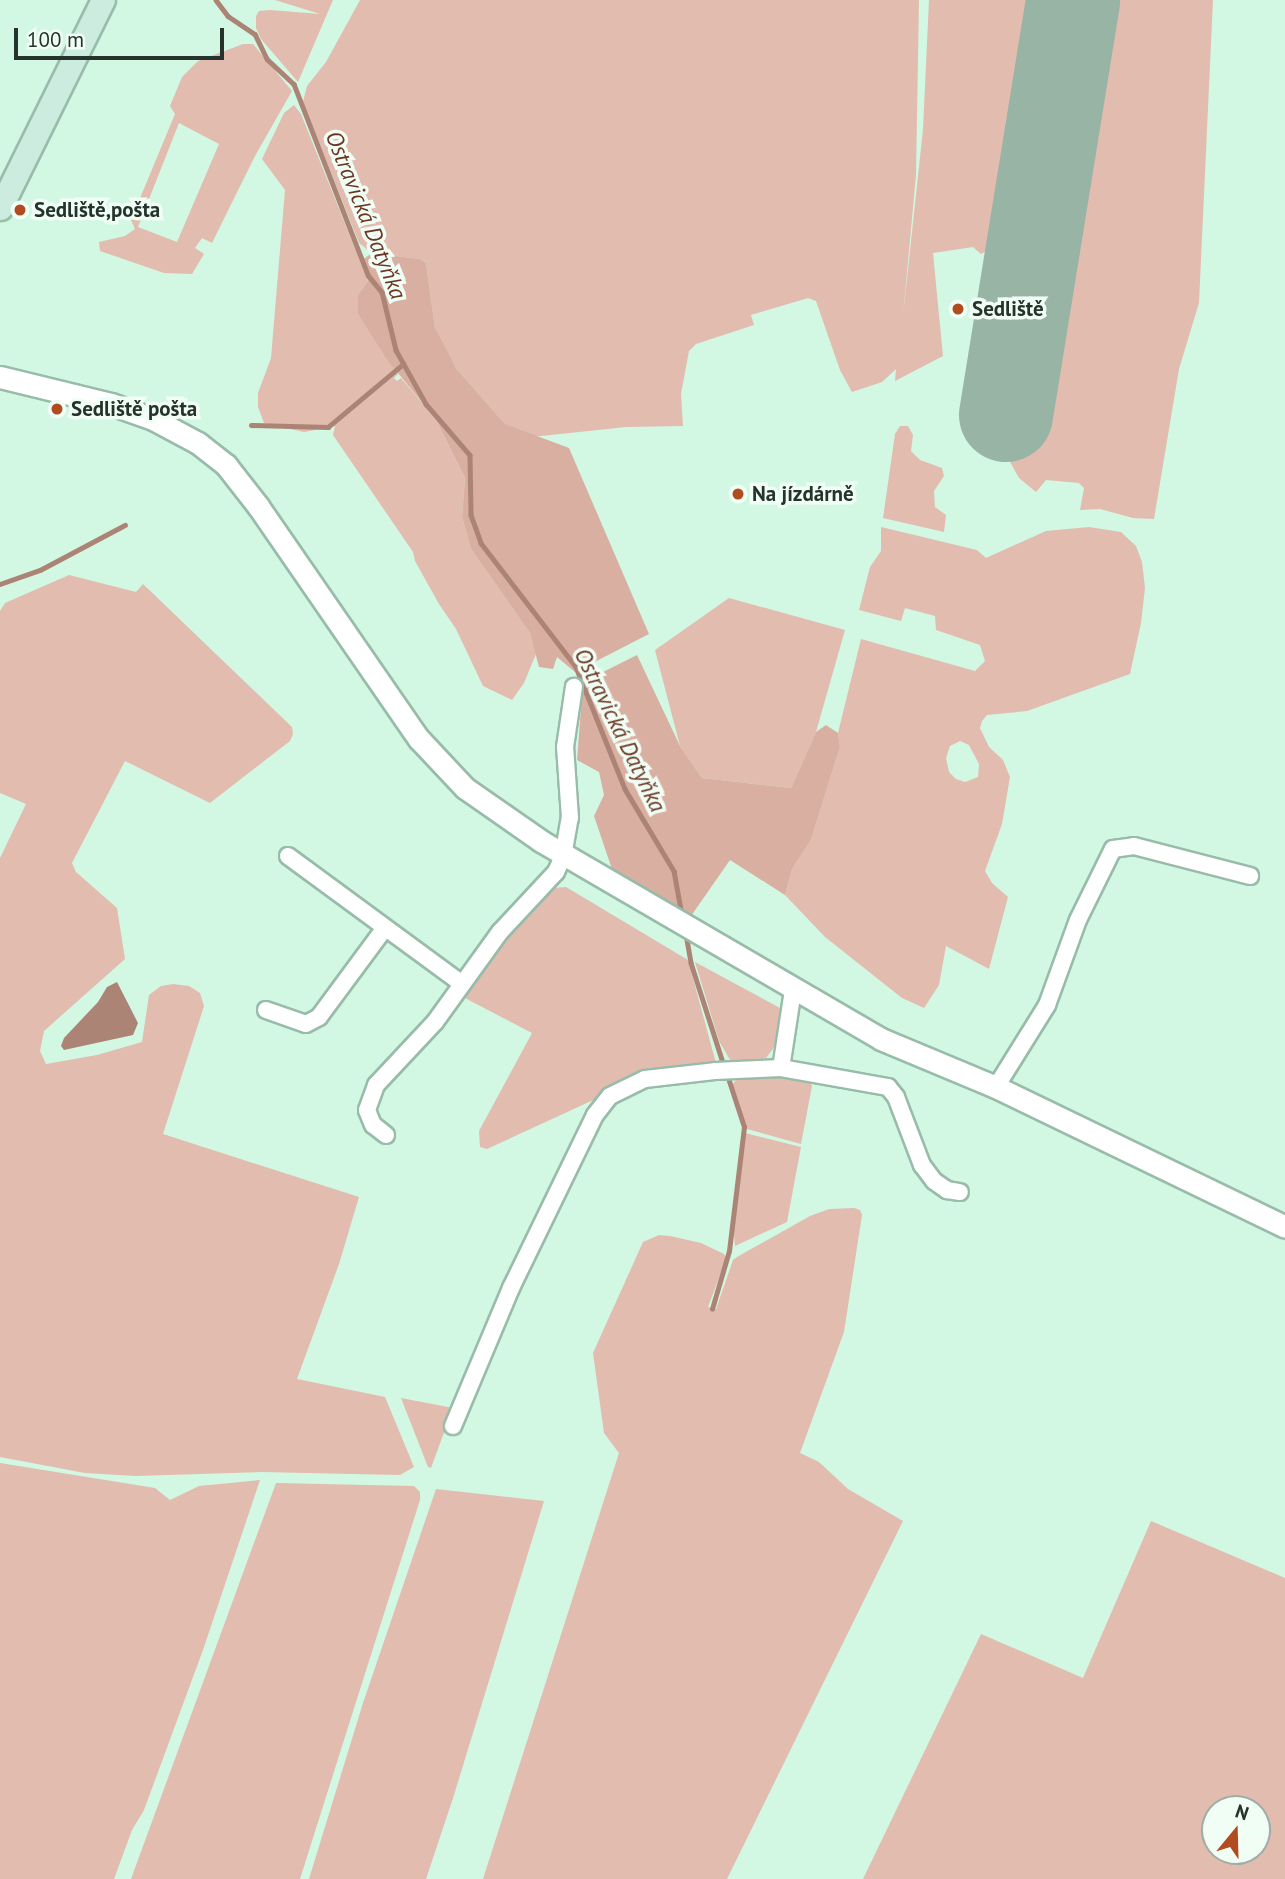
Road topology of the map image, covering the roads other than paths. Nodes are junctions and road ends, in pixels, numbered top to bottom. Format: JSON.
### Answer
{"nodes":[{"id":1,"x":103,"y":0,"type":"edge"},
{"id":2,"x":0,"y":208,"type":"edge"},
{"id":3,"x":0,"y":377,"type":"edge"},
{"id":4,"x":574,"y":687,"type":"dead end"},
{"id":5,"x":288,"y":856,"type":"dead end"},
{"id":6,"x":563,"y":856,"type":"junction"},
{"id":7,"x":1250,"y":876,"type":"dead end"},
{"id":8,"x":384,"y":929,"type":"junction"},
{"id":9,"x":462,"y":984,"type":"junction"},
{"id":10,"x":793,"y":990,"type":"junction"},
{"id":11,"x":266,"y":1010,"type":"dead end"},
{"id":12,"x":781,"y":1068,"type":"junction"},
{"id":13,"x":996,"y":1087,"type":"junction"},
{"id":14,"x":386,"y":1135,"type":"dead end"},
{"id":15,"x":960,"y":1192,"type":"dead end"},
{"id":16,"x":1285,"y":1227,"type":"edge"},
{"id":17,"x":453,"y":1426,"type":"dead end"}],
"edges":[{"from":1,"to":2,"type":"main road"},
{"from":3,"to":6,"type":"street"},
{"from":4,"to":6,"type":"street"},
{"from":5,"to":8,"type":"street"},
{"from":6,"to":9,"type":"street"},
{"from":6,"to":10,"type":"street"},
{"from":7,"to":13,"type":"street"},
{"from":8,"to":9,"type":"street"},
{"from":8,"to":11,"type":"street"},
{"from":9,"to":14,"type":"street"},
{"from":10,"to":12,"type":"street"},
{"from":10,"to":13,"type":"street"},
{"from":12,"to":15,"type":"street"},
{"from":12,"to":17,"type":"street"},
{"from":13,"to":16,"type":"street"}]}
